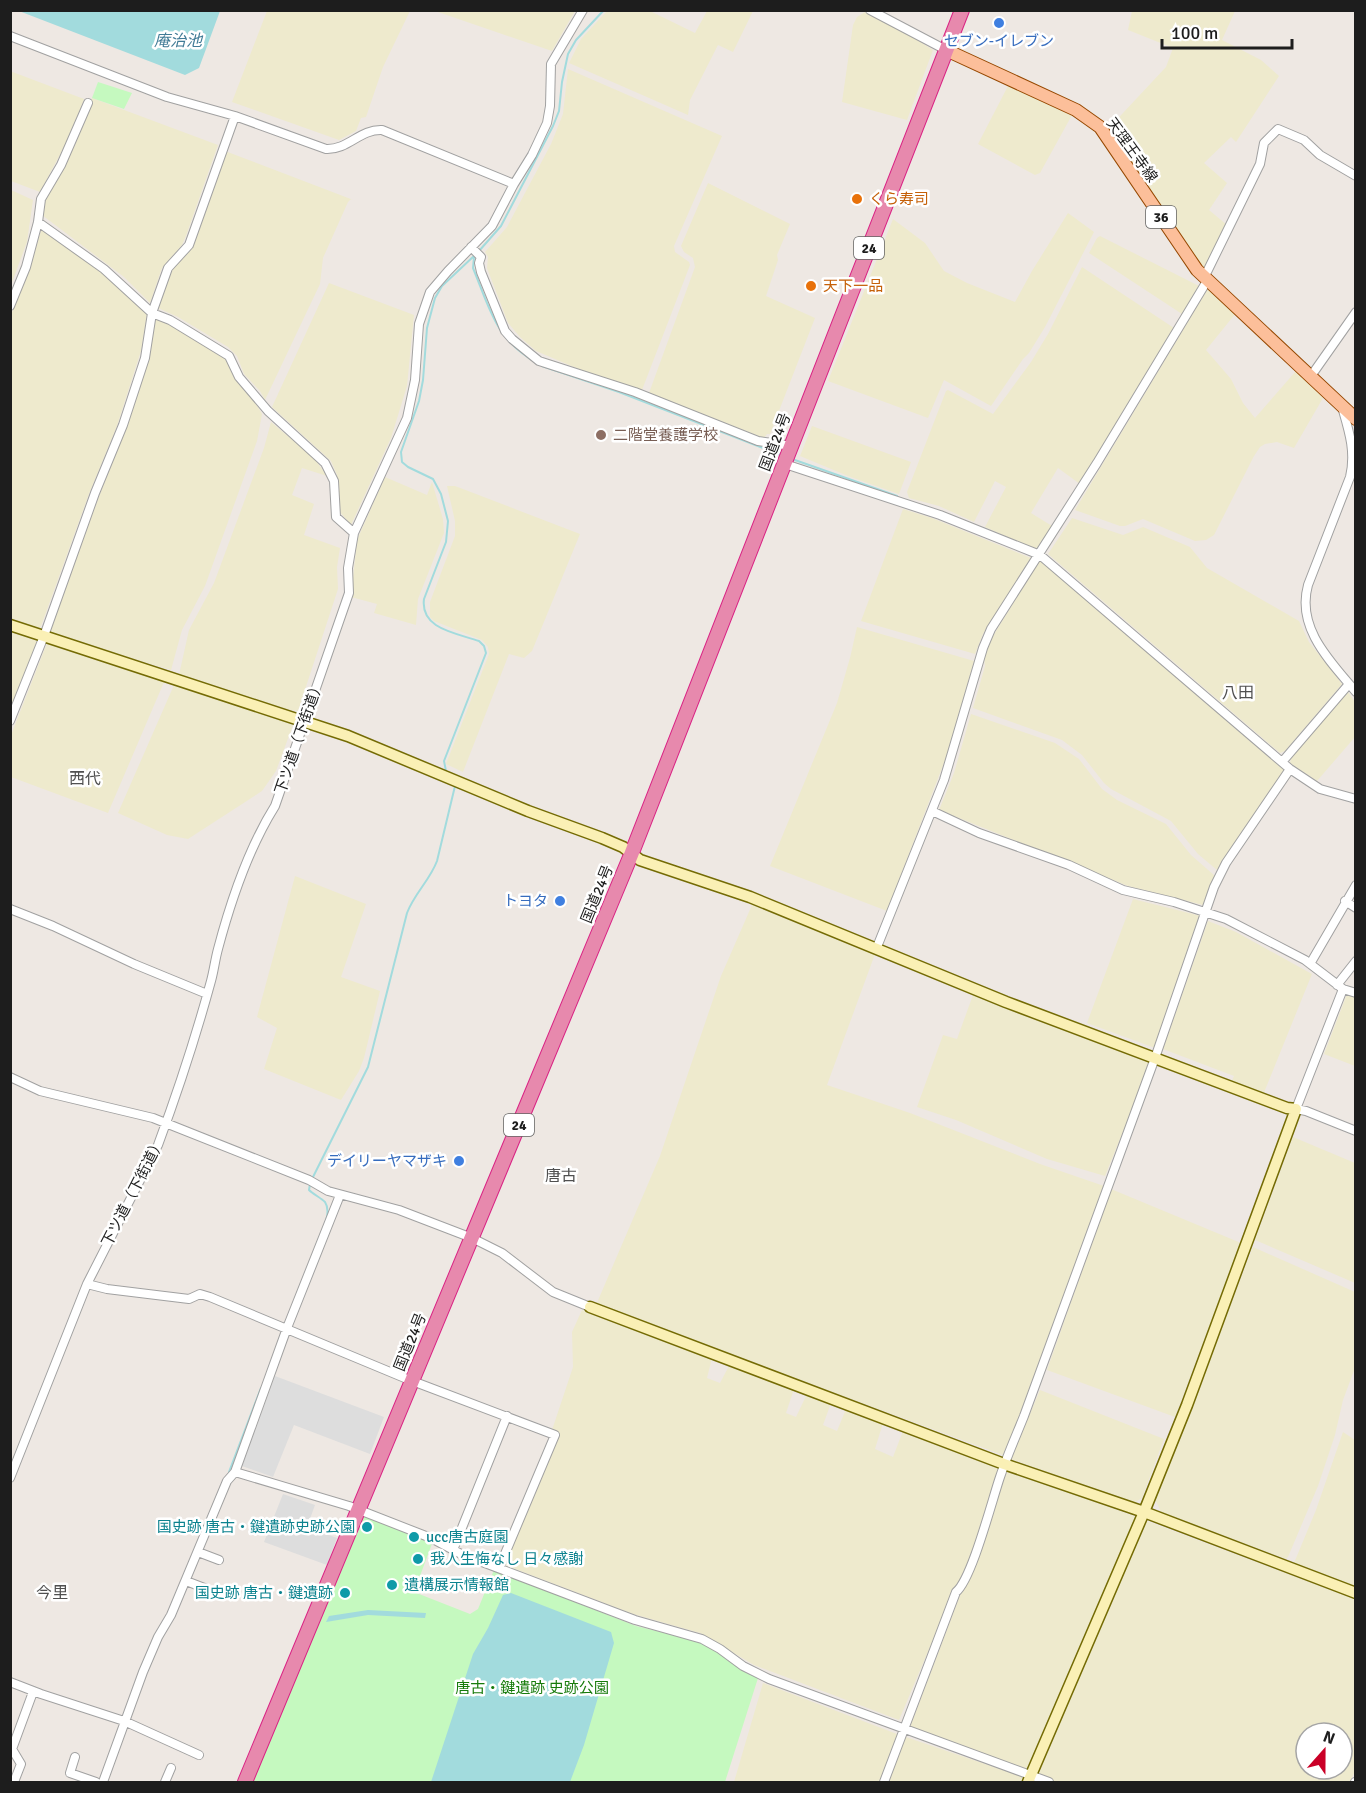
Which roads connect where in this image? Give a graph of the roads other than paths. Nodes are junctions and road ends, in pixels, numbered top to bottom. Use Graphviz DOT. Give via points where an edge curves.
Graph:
graph roads {
  1 [pos="583,10"];
  2 [pos="870,10"];
  3 [pos="962,10"];
  4 [pos="10,36"];
  5 [pos="946,50"];
  6 [pos="88,103"];
  7 [pos="235,116"];
  8 [pos="1356,177"];
  9 [pos="514,184"];
  10 [pos="38,222"];
  11 [pos="471,247"];
  12 [pos="1206,280"];
  13 [pos="10,306"];
  14 [pos="1356,312"];
  15 [pos="152,313"];
  16 [pos="1311,376"];
  17 [pos="1341,405"];
  18 [pos="1356,419"];
  19 [pos="792,446"];
  20 [pos="784,464"];
  21 [pos="354,533"];
  22 [pos="1040,555"];
  23 [pos="10,625"];
  24 [pos="44,636"];
  25 [pos="1349,684"];
  26 [pos="1356,692"];
  27 [pos="305,720"];
  28 [pos="10,721"];
  29 [pos="1282,762"];
  30 [pos="1290,769"];
  31 [pos="1356,799"];
  32 [pos="932,811"];
  33 [pos="631,855"];
  34 [pos="1356,885"];
  35 [pos="1345,901"];
  36 [pos="1356,908"];
  37 [pos="10,909"];
  38 [pos="1206,912"];
  39 [pos="877,947"];
  40 [pos="1356,961"];
  41 [pos="1310,964"];
  42 [pos="1340,987"];
  43 [pos="1356,993"];
  44 [pos="207,994"];
  45 [pos="1155,1058"];
  46 [pos="10,1077"];
  47 [pos="1296,1109"];
  48 [pos="166,1123"];
  49 [pos="1356,1131"];
  50 [pos="340,1195"];
  51 [pos="472,1238"];
  52 [pos="87,1284"];
  53 [pos="590,1307"];
  54 [pos="284,1327"];
  55 [pos="413,1380"];
  56 [pos="507,1416"];
  57 [pos="1004,1464"];
  58 [pos="235,1472"];
  59 [pos="10,1478"];
  60 [pos="358,1509"];
  61 [pos="1144,1512"];
  62 [pos="453,1550"];
  63 [pos="198,1552"];
  64 [pos="219,1560"];
  65 [pos="499,1568"];
  66 [pos="186,1581"];
  67 [pos="207,1589"];
  68 [pos="1356,1593"];
  69 [pos="10,1682"];
  70 [pos="33,1692"];
  71 [pos="124,1721"];
  72 [pos="905,1728"];
  73 [pos="199,1755"];
  74 [pos="75,1757"];
  75 [pos="171,1768"];
  76 [pos="1030,1779"];
  77 [pos="15,1782"];
  78 [pos="96,1782"];
  79 [pos="103,1782"];
  80 [pos="165,1782"];
  81 [pos="245,1782"];
  82 [pos="884,1782"];
  83 [pos="1049,1782"];
  1 -- 9 [label="street, 下ツ道（下街道）" via="551,64 547,123"];
  2 -- 5 [label="street"];
  3 -- 5 [label="highway, 国道24号 / 24"];
  4 -- 7 [label="street" via="167,97"];
  5 -- 12 [label="main road, 天理王寺線 / 36" via="1076,110 1100,127"];
  5 -- 19 [label="highway, 国道24号 / 24"];
  6 -- 10 [label="street" via="61,165 41,199"];
  7 -- 9 [label="street" via="334,149 367,132 382,130"];
  7 -- 15 [label="street" via="189,245 168,268"];
  8 -- 12 [label="street" via="1304,140 1278,129 1264,143 1260,164"];
  9 -- 11 [label="street, 下ツ道（下街道）" via="492,226"];
  10 -- 13 [label="street"];
  10 -- 15 [label="street" via="104,269"];
  11 -- 19 [label="street" via="481,257 480,272 500,322 512,339 539,361 628,390 758,441"];
  11 -- 21 [label="street, 下ツ道（下街道）" via="430,292 419,324 415,380 407,418"];
  12 -- 16 [label="main road, 天理王寺線 / 36"];
  12 -- 22 [label="street"];
  14 -- 16 [label="street"];
  15 -- 21 [label="street" via="229,356 239,377 268,411 325,463 334,481 336,517"];
  15 -- 24 [label="street" via="145,358"];
  16 -- 17 [label="main road, 天理王寺線 / 36"];
  17 -- 18 [label="main road, 天理王寺線 / 36"];
  17 -- 25 [label="street" via="1354,461 1308,585 1304,611 1313,636"];
  19 -- 20 [label="highway, 国道24号 / 24"];
  20 -- 22 [label="street" via="940,515"];
  20 -- 33 [label="highway, 国道24号 / 24"];
  21 -- 27 [label="street, 下ツ道（下街道）" via="348,568 349,593"];
  22 -- 29 [label="street"];
  22 -- 32 [label="street" via="987,638"];
  23 -- 24 [label="street"];
  24 -- 27 [label="street"];
  24 -- 28 [label="street"];
  25 -- 26 [label="street"];
  25 -- 29 [label="street"];
  27 -- 33 [label="street" via="602,838"];
  27 -- 44 [label="street, 下ツ道（下街道）" via="275,806 236,889"];
  29 -- 30 [label="street"];
  30 -- 31 [label="street" via="1320,789"];
  30 -- 38 [label="street" via="1226,863"];
  32 -- 38 [label="street" via="1123,890"];
  32 -- 39 [label="street"];
  33 -- 39 [label="street"];
  33 -- 51 [label="highway, 国道24号 / 24"];
  34 -- 35 [label="street"];
  35 -- 36 [label="street"];
  35 -- 41 [label="street"];
  37 -- 44 [label="street"];
  38 -- 41 [label="street" via="1239,925"];
  38 -- 45 [label="street"];
  39 -- 45 [label="street" via="963,985"];
  40 -- 42 [label="street"];
  41 -- 42 [label="street"];
  42 -- 43 [label="street"];
  42 -- 47 [label="street"];
  44 -- 48 [label="street, 下ツ道（下街道）"];
  45 -- 47 [label="street"];
  45 -- 57 [label="street"];
  46 -- 48 [label="street" via="40,1091"];
  47 -- 49 [label="street"];
  47 -- 61 [label="street"];
  48 -- 50 [label="street"];
  48 -- 52 [label="street, 下ツ道（下街道）"];
  50 -- 51 [label="street" via="399,1210"];
  50 -- 54 [label="street"];
  51 -- 53 [label="street" via="502,1253 553,1292"];
  51 -- 55 [label="highway, 国道24号 / 24"];
  52 -- 54 [label="street" via="189,1299 200,1294"];
  52 -- 59 [label="street, 下ツ道（下街道）"];
  53 -- 57 [label="street"];
  54 -- 55 [label="street"];
  54 -- 58 [label="street"];
  55 -- 56 [label="street"];
  55 -- 60 [label="highway, 国道24号 / 24"];
  56 -- 62 [label="street"];
  56 -- 65 [label="street" via="555,1435"];
  57 -- 61 [label="street"];
  57 -- 72 [label="street" via="975,1553 962,1587 956,1592"];
  58 -- 60 [label="street"];
  58 -- 63 [label="street" via="227,1481"];
  60 -- 62 [label="street"];
  60 -- 81 [label="highway, 国道24号 / 24"];
  61 -- 68 [label="street"];
  61 -- 76 [label="street"];
  62 -- 65 [label="street"];
  63 -- 64 [label="street"];
  63 -- 66 [label="street"];
  65 -- 72 [label="street" via="654,1627 702,1639 769,1679"];
  66 -- 67 [label="street"];
  66 -- 71 [label="street"];
  69 -- 70 [label="street"];
  70 -- 71 [label="street"];
  70 -- 77 [label="street" via="12,1749 21,1764"];
  71 -- 73 [label="street"];
  71 -- 79 [label="street"];
  72 -- 76 [label="street"];
  72 -- 82 [label="street"];
  74 -- 78 [label="street" via="70,1773"];
  75 -- 80 [label="street"];
  76 -- 83 [label="street"];
}
